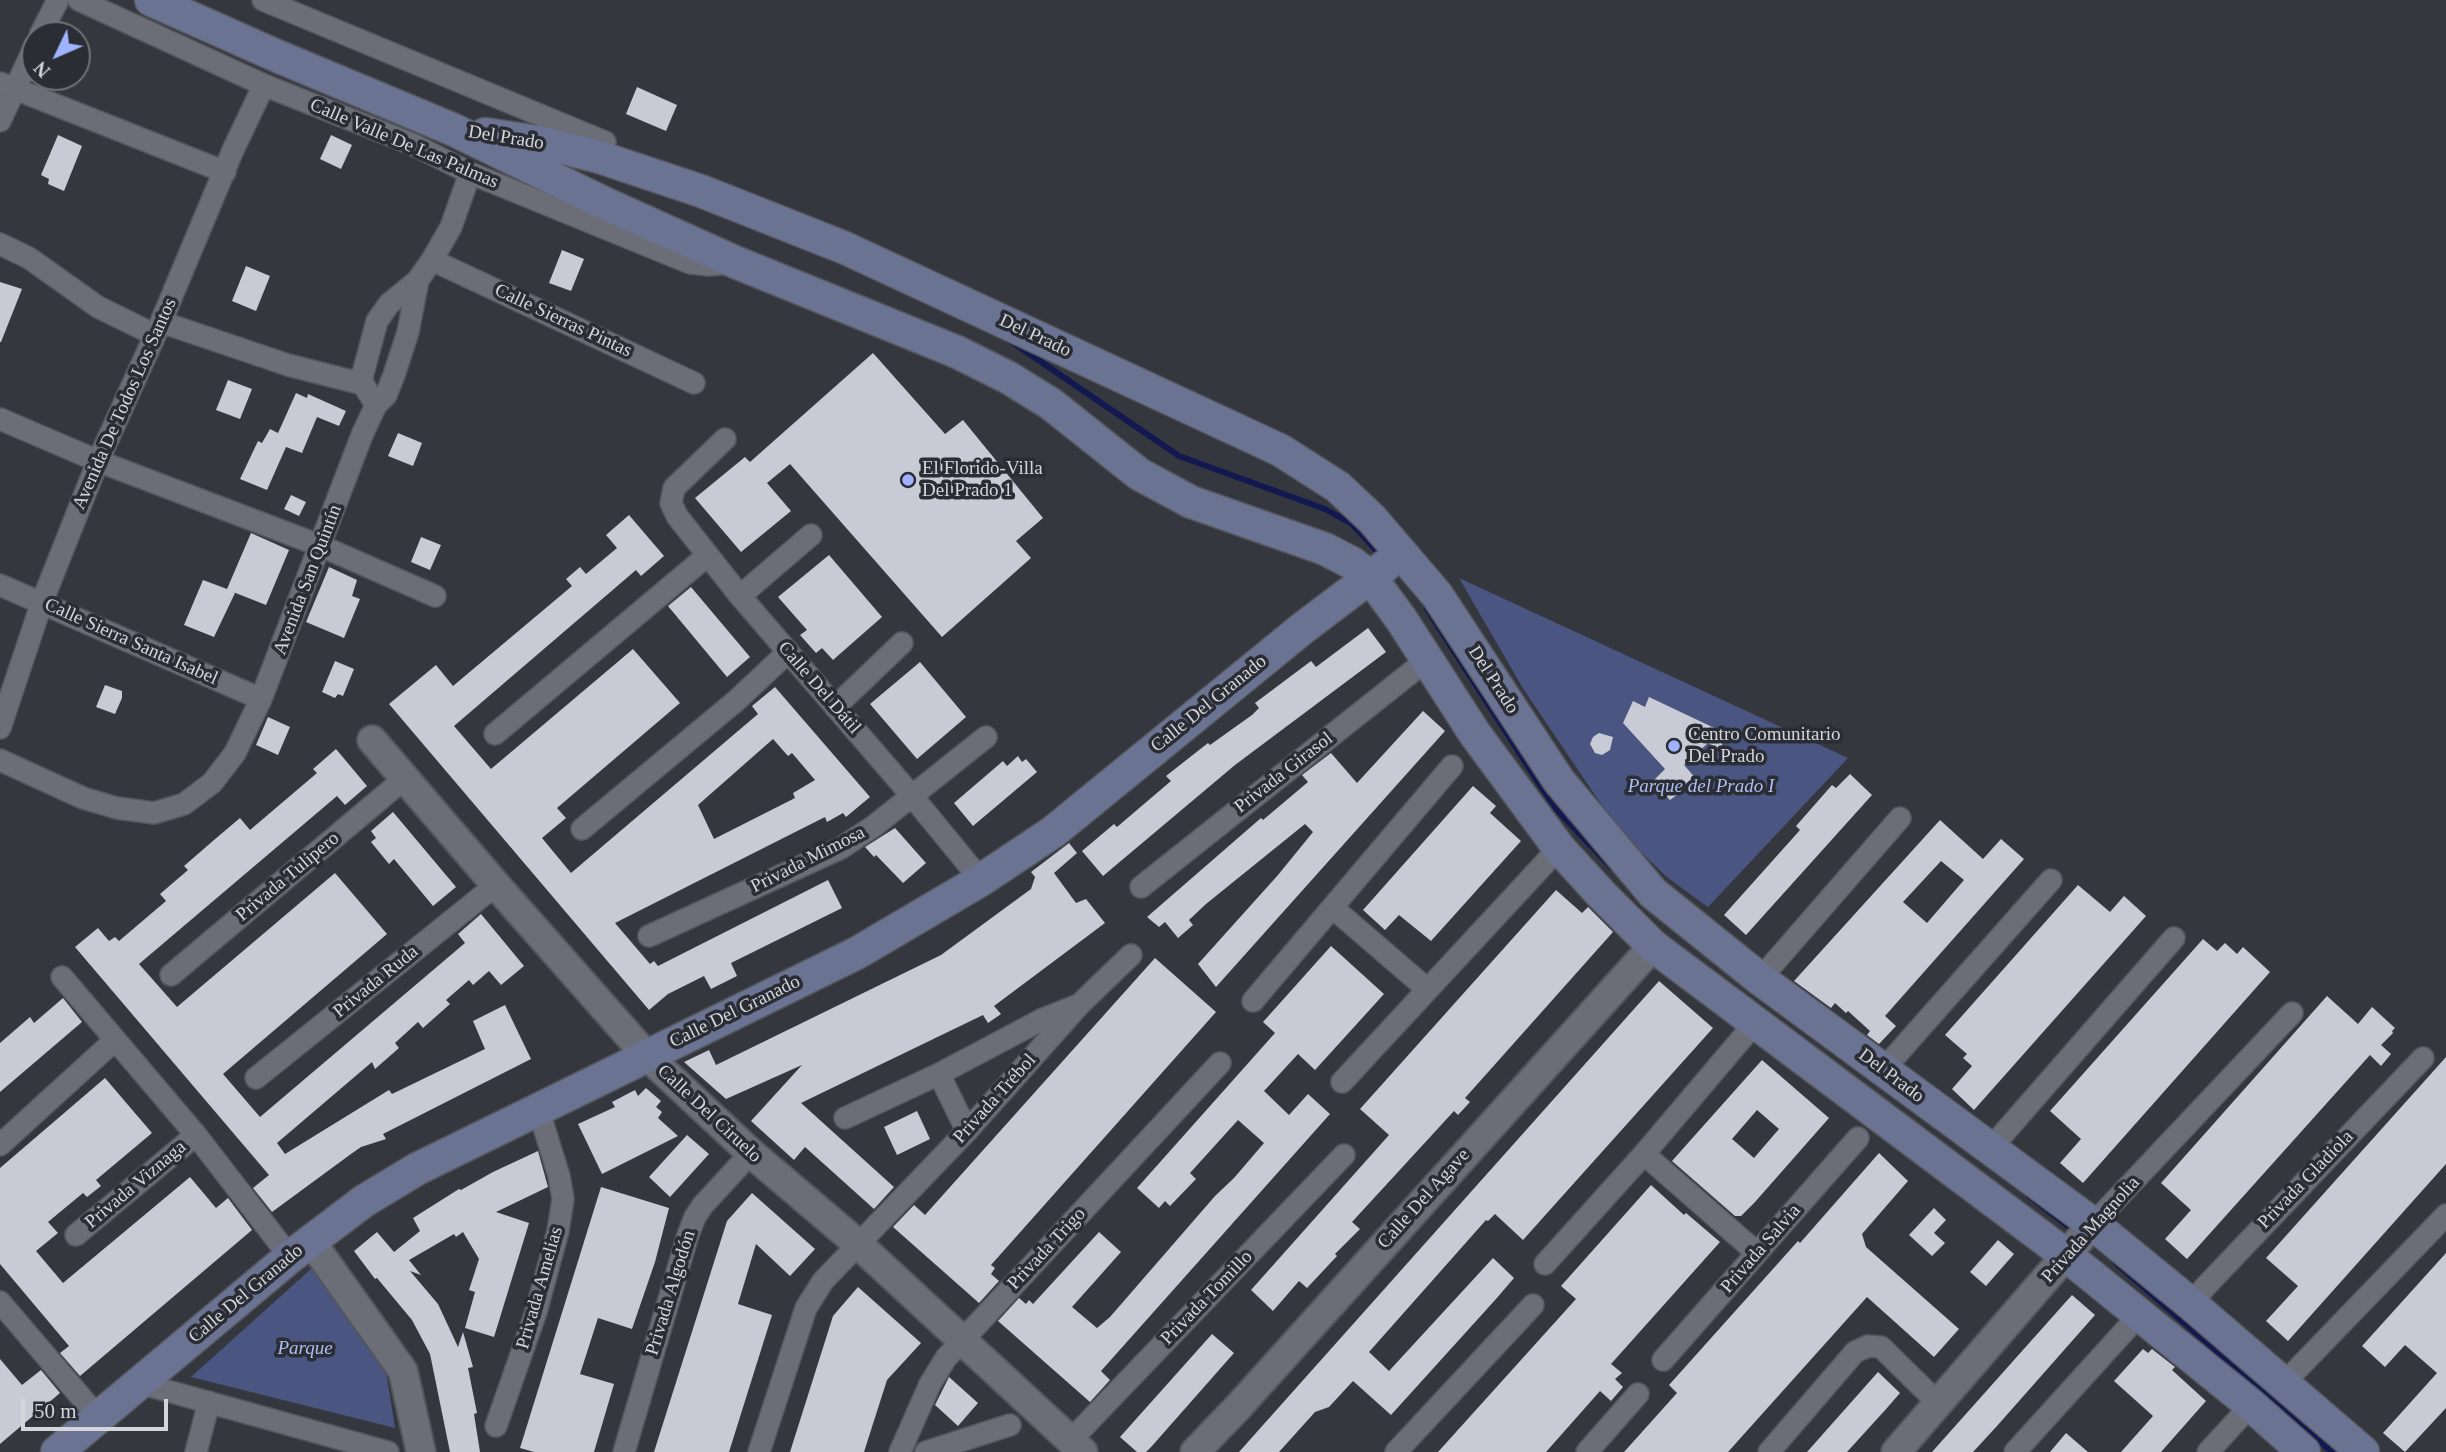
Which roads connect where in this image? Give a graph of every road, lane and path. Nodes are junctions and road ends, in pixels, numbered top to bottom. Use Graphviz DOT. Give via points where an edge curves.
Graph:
graph roads {
  1 [pos="58,0"];
  2 [pos="79,0"];
  3 [pos="150,0"];
  4 [pos="263,0"];
  5 [pos="47,21"];
  6 [pos="21,66"];
  7 [pos="264,85"];
  8 [pos="7,86"];
  9 [pos="0,121"];
  10 [pos="454,130"];
  11 [pos="599,157"];
  12 [pos="225,172"];
  13 [pos="470,173"];
  14 [pos="0,244"];
  15 [pos="432,260"];
  16 [pos="735,262"];
  17 [pos="418,280"];
  18 [pos="158,329"];
  19 [pos="694,383"];
  20 [pos="363,384"];
  21 [pos="381,400"];
  22 [pos="0,419"];
  23 [pos="725,439"];
  24 [pos="98,461"];
  25 [pos="811,535"];
  26 [pos="321,546"];
  27 [pos="1402,552"];
  28 [pos="708,555"];
  29 [pos="1370,577"];
  30 [pos="0,585"];
  31 [pos="435,596"];
  32 [pos="740,596"];
  33 [pos="42,602"];
  34 [pos="902,643"];
  35 [pos="788,652"];
  36 [pos="1428,659"];
  37 [pos="261,699"];
  38 [pos="835,707"];
  39 [pos="0,728"];
  40 [pos="495,734"];
  41 [pos="986,737"];
  42 [pos="372,740"];
  43 [pos="0,760"];
  44 [pos="1452,766"];
  45 [pos="404,779"];
  46 [pos="912,796"];
  47 [pos="1900,818"];
  48 [pos="582,829"];
  49 [pos="1559,848"];
  50 [pos="981,880"];
  51 [pos="2051,880"];
  52 [pos="496,885"];
  53 [pos="1141,887"];
  54 [pos="1333,908"];
  55 [pos="649,936"];
  56 [pos="2174,938"];
  57 [pos="1653,946"];
  58 [pos="1131,955"];
  59 [pos="171,975"];
  60 [pos="62,977"];
  61 [pos="1760,979"];
  62 [pos="1427,989"];
  63 [pos="1252,1001"];
  64 [pos="1080,1004"];
  65 [pos="2292,1013"];
  66 [pos="1755,1023"];
  67 [pos="114,1041"];
  68 [pos="646,1055"];
  69 [pos="2423,1058"];
  70 [pos="1220,1063"];
  71 [pos="1883,1070"];
  72 [pos="939,1074"];
  73 [pos="256,1078"];
  74 [pos="1342,1082"];
  75 [pos="538,1108"];
  76 [pos="845,1118"];
  77 [pos="967,1131"];
  78 [pos="195,1135"];
  79 [pos="1858,1138"];
  80 [pos="0,1145"];
  81 [pos="1990,1149"];
  82 [pos="751,1153"];
  83 [pos="1644,1154"];
  84 [pos="1344,1155"];
  85 [pos="2446,1215"];
  86 [pos="2093,1224"];
  87 [pos="76,1235"];
  88 [pos="858,1244"];
  89 [pos="300,1249"];
  90 [pos="1757,1253"];
  91 [pos="2067,1255"];
  92 [pos="1545,1264"];
  93 [pos="0,1303"];
  94 [pos="2192,1304"];
  95 [pos="1533,1305"];
  96 [pos="2140,1314"];
  97 [pos="963,1340"];
  98 [pos="1663,1360"];
  99 [pos="139,1383"];
  100 [pos="2283,1384"];
  101 [pos="1638,1394"];
  102 [pos="209,1402"];
  103 [pos="1938,1403"];
  104 [pos="2251,1405"];
  105 [pos="98,1418"];
  106 [pos="1010,1425"];
  107 [pos="496,1426"];
  108 [pos="345,1446"];
  109 [pos="1077,1446"];
  110 [pos="58,1451"];
  111 [pos="196,1452"];
  112 [pos="388,1452"];
  113 [pos="421,1452"];
  114 [pos="624,1452"];
  115 [pos="759,1452"];
  116 [pos="900,1452"];
  117 [pos="926,1452"];
  118 [pos="1195,1452"];
  119 [pos="1396,1452"];
  120 [pos="1587,1452"];
  121 [pos="1769,1452"];
  122 [pos="1896,1452"];
  123 [pos="2015,1452"];
  124 [pos="2207,1452"];
  125 [pos="2304,1452"];
  126 [pos="2363,1452"];
  1 -- 5 [label="street"];
  2 -- 7 [label="street, Calle Valle De Las Palmas"];
  3 -- 10 [label="main road"];
  4 -- 11 [label="street" via="605,142"];
  6 -- 8 [label="street"];
  7 -- 12 [label="street, Avenida De Todos Los Santos"];
  7 -- 13 [label="street, Calle Valle De Las Palmas" via="412,144"];
  8 -- 9 [label="street"];
  8 -- 12 [label="street"];
  10 -- 11 [label="main road, Del Prado" via="539,142"];
  10 -- 16 [label="main road, Del Prado"];
  11 -- 27 [label="main road, Del Prado" via="845,248 1280,450 1338,488"];
  12 -- 18 [label="street, Avenida De Todos Los Santos"];
  13 -- 15 [label="street" via="451,227"];
  13 -- 16 [label="street, Calle Valle De Las Palmas" via="690,263"];
  14 -- 18 [label="street" via="29,258 98,307"];
  15 -- 17 [label="street"];
  15 -- 19 [label="street, Calle Sierras Pintas"];
  16 -- 29 [label="main road, Del Prado" via="957,352 1051,404 1149,480 1191,502 1325,549"];
  17 -- 20 [label="street" via="389,304 377,321"];
  17 -- 21 [label="street, Avenida San Quintín" via="408,332"];
  18 -- 20 [label="street"];
  18 -- 24 [label="street, Avenida De Todos Los Santos"];
  20 -- 21 [label="street"];
  21 -- 26 [label="street, Avenida San Quintín" via="362,435"];
  22 -- 24 [label="street"];
  23 -- 28 [label="street, Calle Del Dátil" via="674,488 671,503"];
  24 -- 26 [label="street"];
  24 -- 33 [label="street, Avenida De Todos Los Santos"];
  25 -- 32 [label="street"];
  26 -- 31 [label="street"];
  26 -- 37 [label="street, Avenida San Quintín"];
  27 -- 29 [label="main road, Calle Del Granado"];
  27 -- 61 [label="main road, Del Prado" via="1437,594 1559,780 1608,839 1653,892"];
  28 -- 32 [label="street, Calle Del Dátil"];
  28 -- 40 [label="street"];
  29 -- 36 [label="main road, Del Prado"];
  29 -- 50 [label="main road, Calle Del Granado" via="1053,832"];
  30 -- 33 [label="street, Calle Sierra Santa Isabel"];
  32 -- 35 [label="street, Calle Del Dátil"];
  33 -- 37 [label="street, Calle Sierra Santa Isabel"];
  33 -- 39 [label="street, Avenida De Todos Los Santos"];
  34 -- 38 [label="street"];
  35 -- 38 [label="street, Calle Del Dátil"];
  35 -- 48 [label="street"];
  36 -- 49 [label="main road, Del Prado" via="1475,734"];
  36 -- 53 [label="street, Privada Girasol"];
  37 -- 43 [label="street, Avenida San Quintín" via="235,753 212,783 184,804 153,813 83,798"];
  38 -- 46 [label="street, Calle Del Dátil"];
  41 -- 46 [label="street, Privada Mimosa"];
  42 -- 45 [label="street, Calle Del Ciruelo"];
  44 -- 54 [label="street"];
  45 -- 52 [label="street, Calle Del Ciruelo"];
  45 -- 59 [label="street, Privada Tulipero"];
  46 -- 50 [label="street, Calle Del Dátil"];
  46 -- 55 [label="street, Privada Mimosa" via="841,848"];
  47 -- 61 [label="street"];
  49 -- 57 [label="main road, Del Prado"];
  49 -- 62 [label="street"];
  50 -- 68 [label="main road, Calle Del Granado" via="857,953"];
  51 -- 71 [label="street"];
  52 -- 68 [label="street, Calle Del Ciruelo"];
  52 -- 73 [label="street, Privada Ruda"];
  54 -- 62 [label="street"];
  54 -- 63 [label="street"];
  56 -- 81 [label="street"];
  57 -- 66 [label="main road, Del Prado"];
  57 -- 118 [label="street, Calle Del Agave"];
  58 -- 64 [label="street, Privada Trébol"];
  60 -- 67 [label="street, Privada Viznaga"];
  61 -- 71 [label="main road, Del Prado"];
  62 -- 74 [label="street"];
  64 -- 72 [label="street"];
  64 -- 77 [label="street, Privada Trébol"];
  65 -- 86 [label="street, Privada Magnolia"];
  66 -- 83 [label="street"];
  66 -- 91 [label="main road, Del Prado"];
  67 -- 78 [label="street, Privada Viznaga"];
  67 -- 80 [label="street"];
  68 -- 75 [label="main road, Calle Del Granado"];
  68 -- 82 [label="street, Calle Del Ciruelo"];
  69 -- 94 [label="street, Privada Gladiola"];
  70 -- 97 [label="street, Privada Trigo"];
  71 -- 81 [label="main road, Del Prado"];
  72 -- 76 [label="street"];
  72 -- 77 [label="street"];
  75 -- 89 [label="main road, Calle Del Granado" via="364,1200"];
  75 -- 107 [label="street, Privada Amelias" via="563,1199 536,1312"];
  77 -- 88 [label="street, Privada Trébol"];
  78 -- 87 [label="street, Privada Viznaga"];
  78 -- 89 [label="street, Privada Viznaga"];
  79 -- 90 [label="street, Privada Salvia"];
  81 -- 86 [label="main road, Del Prado"];
  82 -- 88 [label="street, Calle Del Ciruelo"];
  82 -- 114 [label="street, Privada Algodón" via="695,1217"];
  83 -- 90 [label="street"];
  83 -- 92 [label="street"];
  84 -- 109 [label="street, Privada Tomillo"];
  85 -- 100 [label="street"];
  86 -- 91 [label="street, Privada Magnolia"];
  86 -- 94 [label="main road, Del Prado"];
  88 -- 97 [label="street, Calle Del Ciruelo"];
  88 -- 115 [label="street, Privada Trébol" via="823,1280 806,1308"];
  89 -- 99 [label="main road, Calle Del Granado"];
  89 -- 113 [label="street, Privada Viznaga" via="402,1371"];
  90 -- 98 [label="street, Privada Salvia"];
  91 -- 96 [label="main road, Del Prado"];
  91 -- 103 [label="street, Privada Magnolia"];
  93 -- 105 [label="street"];
  94 -- 100 [label="main road, Del Prado"];
  95 -- 119 [label="street"];
  96 -- 104 [label="main road, Del Prado"];
  96 -- 123 [label="street"];
  97 -- 109 [label="street, Calle Del Ciruelo"];
  97 -- 116 [label="street, Privada Trigo" via="930,1384"];
  99 -- 102 [label="street"];
  99 -- 105 [label="main road, Calle Del Granado"];
  100 -- 126 [label="main road, Del Prado"];
  101 -- 120 [label="street"];
  102 -- 108 [label="street"];
  102 -- 111 [label="street"];
  103 -- 121 [label="street" via="1881,1348 1868,1346 1855,1352"];
  103 -- 122 [label="street, Privada Magnolia"];
  104 -- 124 [label="street"];
  104 -- 125 [label="main road, Del Prado"];
  105 -- 110 [label="main road, Calle Del Granado"];
  106 -- 117 [label="street"];
  108 -- 112 [label="street"];
}
